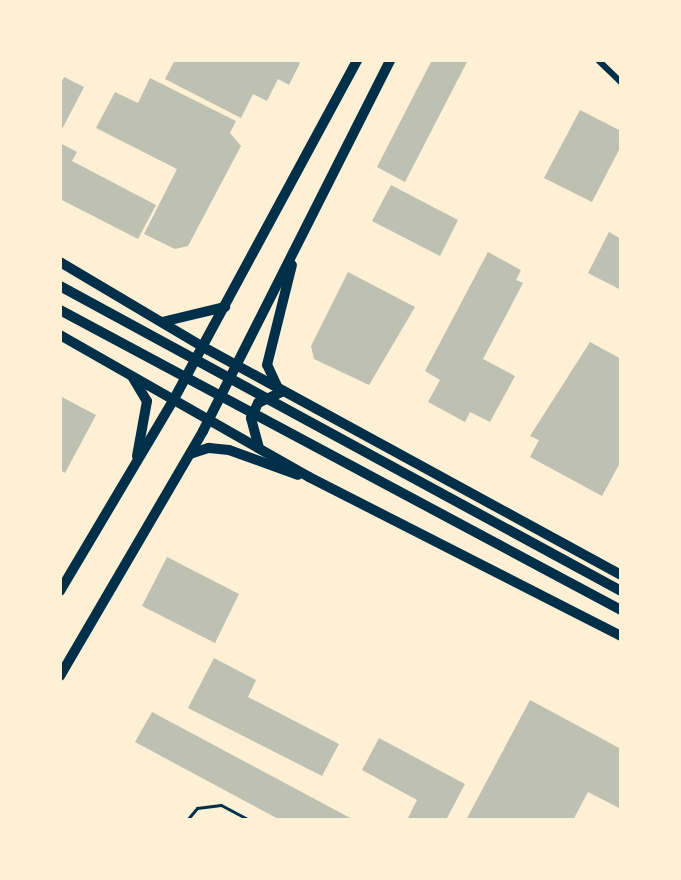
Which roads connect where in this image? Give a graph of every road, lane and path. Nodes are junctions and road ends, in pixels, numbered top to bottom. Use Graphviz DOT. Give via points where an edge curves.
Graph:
graph roads {
  1 [pos="357,60"];
  2 [pos="390,60"];
  3 [pos="598,60"];
  4 [pos="621,82"];
  5 [pos="294,256"];
  6 [pos="60,262"];
  7 [pos="60,286"];
  8 [pos="225,306"];
  9 [pos="60,310"];
  10 [pos="162,322"];
  11 [pos="60,335"];
  12 [pos="203,346"];
  13 [pos="237,364"];
  14 [pos="120,367"];
  15 [pos="282,393"];
  16 [pos="174,399"];
  17 [pos="209,419"];
  18 [pos="259,448"];
  19 [pos="190,454"];
  20 [pos="136,462"];
  21 [pos="309,477"];
  22 [pos="621,574"];
  23 [pos="60,591"];
  24 [pos="621,591"];
  25 [pos="621,610"];
  26 [pos="621,636"];
  27 [pos="60,676"];
  28 [pos="187,820"];
  29 [pos="249,820"];
  1 -- 8 [label="highway"];
  2 -- 5 [label="highway"];
  3 -- 4 [label="street"];
  5 -- 13 [label="highway"];
  5 -- 15 [label="highway" via="287,300 267,365"];
  6 -- 10 [label="highway"];
  7 -- 24 [label="highway"];
  8 -- 10 [label="highway"];
  8 -- 12 [label="highway"];
  9 -- 25 [label="highway"];
  10 -- 12 [label="highway"];
  11 -- 14 [label="highway"];
  12 -- 13 [label="highway"];
  12 -- 16 [label="highway"];
  13 -- 15 [label="highway"];
  13 -- 17 [label="highway"];
  14 -- 16 [label="highway"];
  14 -- 20 [label="highway" via="147,401"];
  15 -- 18 [label="highway" via="258,403 251,418"];
  15 -- 22 [label="highway"];
  16 -- 17 [label="highway"];
  16 -- 20 [label="highway"];
  17 -- 18 [label="highway"];
  17 -- 19 [label="highway"];
  18 -- 21 [label="highway"];
  19 -- 21 [label="highway" via="209,448 229,450"];
  19 -- 27 [label="highway"];
  20 -- 23 [label="highway"];
  21 -- 26 [label="highway"];
  28 -- 29 [label="lane" via="197,808 221,805"];
}
